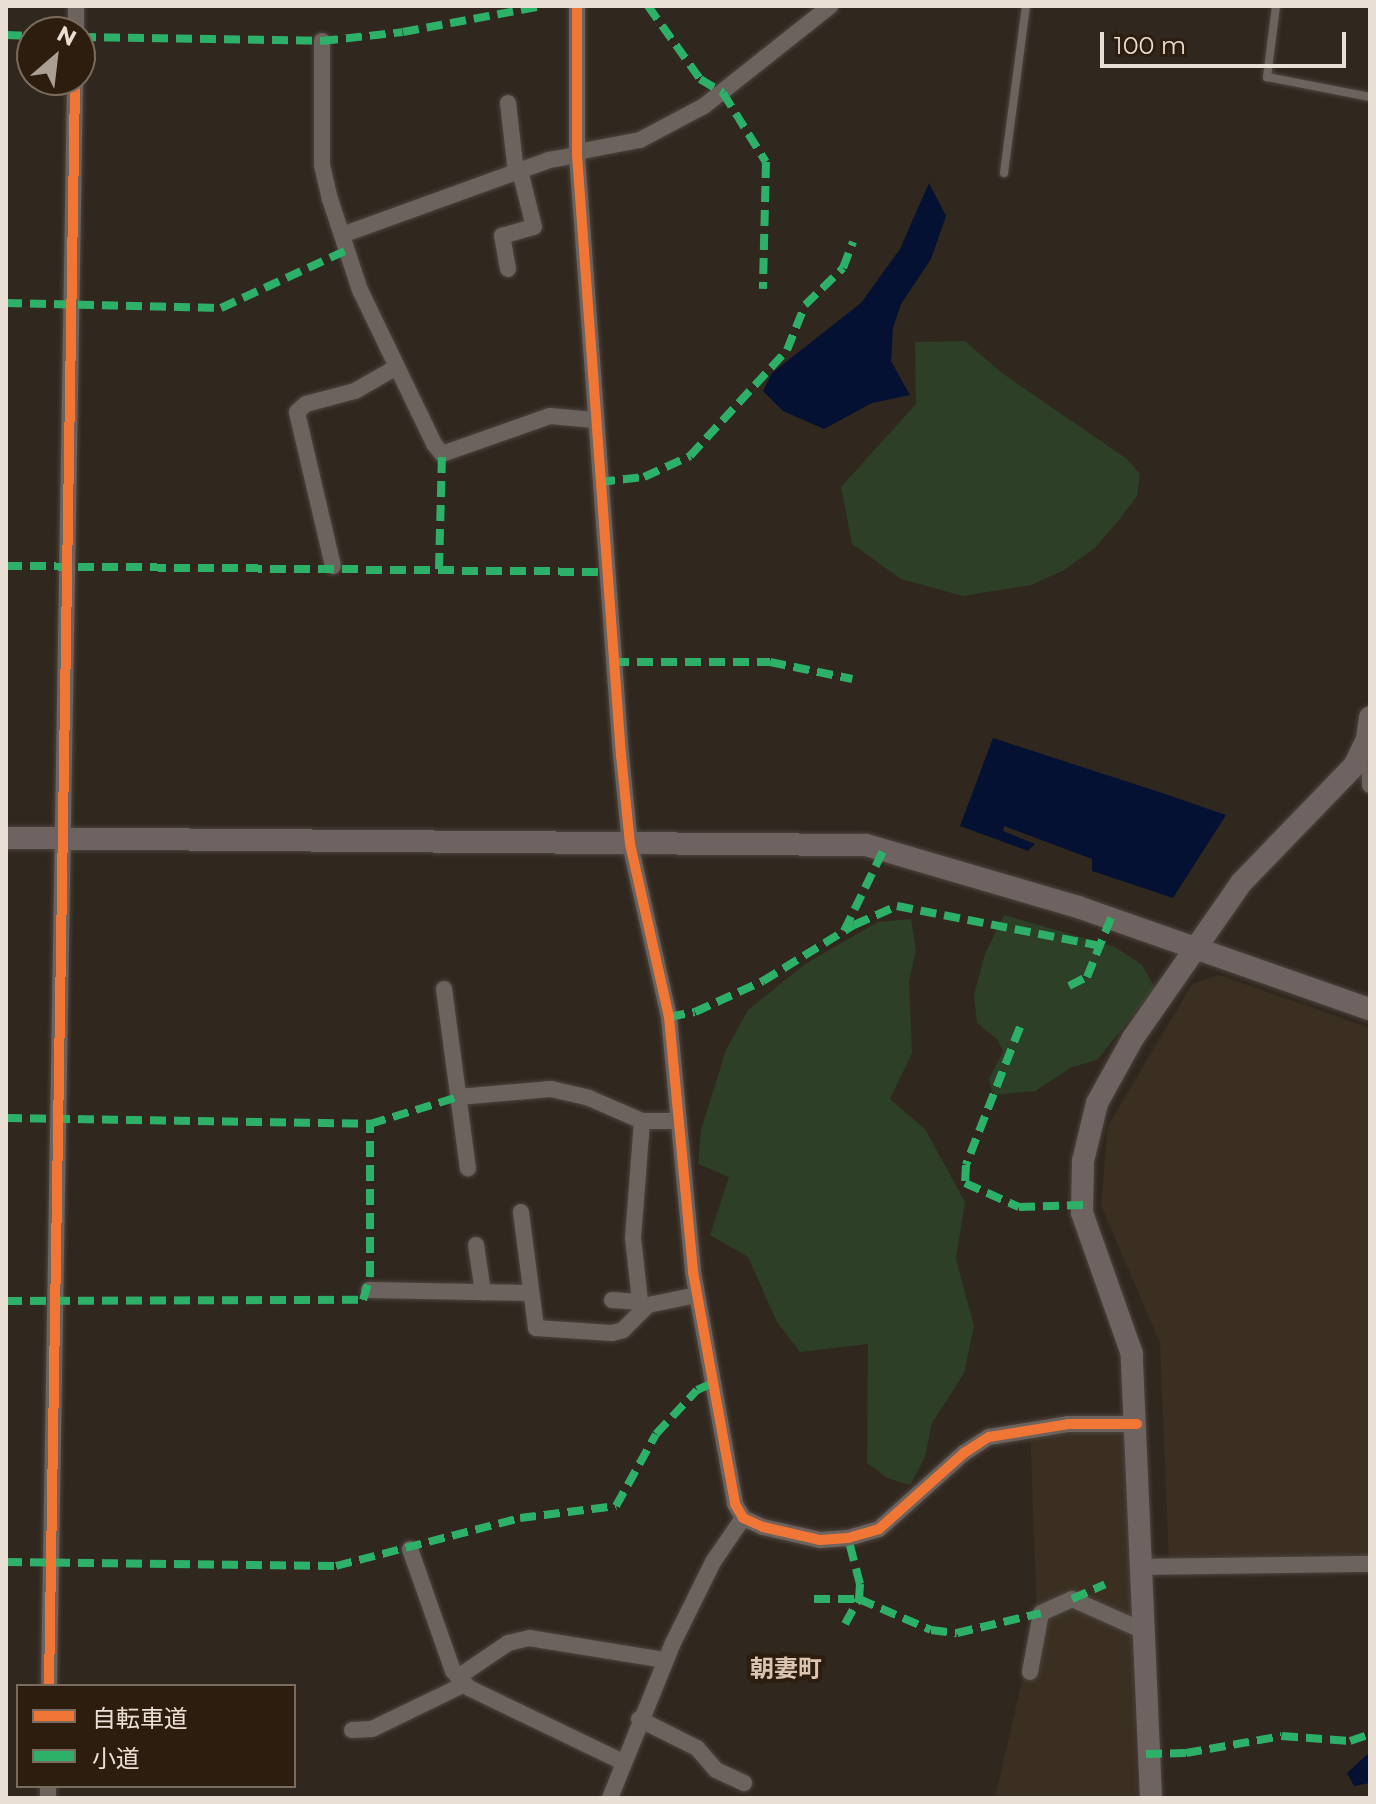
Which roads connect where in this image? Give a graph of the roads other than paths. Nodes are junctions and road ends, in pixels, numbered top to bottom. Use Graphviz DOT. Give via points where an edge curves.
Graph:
graph roads {
  1 [pos="577,6"];
  2 [pos="830,6"];
  3 [pos="1026,6"];
  4 [pos="1276,6"];
  5 [pos="322,41"];
  6 [pos="75,96"];
  7 [pos="1370,97"];
  8 [pos="508,103"];
  9 [pos="577,154"];
  10 [pos="518,171"];
  11 [pos="1004,173"];
  12 [pos="342,235"];
  13 [pos="508,269"];
  14 [pos="395,368"];
  15 [pos="594,420"];
  16 [pos="333,566"];
  17 [pos="1370,717"];
  18 [pos="1367,760"];
  19 [pos="1370,785"];
  20 [pos="6,838"];
  21 [pos="63,840"];
  22 [pos="630,844"];
  23 [pos="1198,947"];
  24 [pos="444,989"];
  25 [pos="1370,1009"];
  26 [pos="458,1097"];
  27 [pos="642,1121"];
  28 [pos="679,1121"];
  29 [pos="468,1168"];
  30 [pos="521,1212"];
  31 [pos="476,1245"];
  32 [pos="369,1290"];
  33 [pos="483,1292"];
  34 [pos="531,1293"];
  35 [pos="697,1295"];
  36 [pos="612,1300"];
  37 [pos="640,1306"];
  38 [pos="1137,1424"];
  39 [pos="743,1518"];
  40 [pos="410,1549"];
  41 [pos="1370,1564"];
  42 [pos="1143,1567"];
  43 [pos="1144,1631"];
  44 [pos="665,1660"];
  45 [pos="1030,1672"];
  46 [pos="462,1681"];
  47 [pos="49,1684"];
  48 [pos="639,1719"];
  49 [pos="352,1730"];
  50 [pos="621,1761"];
  51 [pos="744,1783"];
  52 [pos="610,1798"];
  53 [pos="1151,1798"];
  1 -- 9 [label="street"];
  2 -- 9 [label="street" via="741,82 704,106 640,140"];
  3 -- 11 [label="lane"];
  4 -- 7 [label="lane" via="1267,77"];
  5 -- 12 [label="street" via="322,165"];
  6 -- 21 [label="street"];
  8 -- 10 [label="street"];
  9 -- 10 [label="street"];
  9 -- 15 [label="street"];
  10 -- 12 [label="street"];
  10 -- 13 [label="street" via="534,227 502,236"];
  12 -- 14 [label="street"];
  14 -- 15 [label="street" via="442,454 550,416"];
  14 -- 16 [label="street" via="355,391 306,404 297,412"];
  15 -- 22 [label="street"];
  17 -- 18 [label="street"];
  18 -- 19 [label="street"];
  18 -- 23 [label="street" via="1241,883"];
  20 -- 21 [label="street"];
  21 -- 22 [label="street"];
  21 -- 47 [label="street"];
  22 -- 23 [label="street" via="866,845"];
  22 -- 28 [label="street" via="669,1017"];
  23 -- 25 [label="street"];
  23 -- 38 [label="street" via="1133,1038 1097,1103 1083,1161 1082,1213 1132,1354"];
  24 -- 26 [label="street"];
  26 -- 27 [label="street" via="551,1089 589,1098"];
  26 -- 29 [label="street"];
  27 -- 28 [label="street"];
  27 -- 37 [label="street" via="633,1238"];
  28 -- 35 [label="street"];
  30 -- 34 [label="street"];
  31 -- 33 [label="street"];
  32 -- 33 [label="street"];
  33 -- 34 [label="street"];
  34 -- 37 [label="street" via="536,1328 546,1332 623,1330"];
  35 -- 37 [label="street"];
  35 -- 39 [label="street" via="735,1504"];
  36 -- 37 [label="street"];
  38 -- 39 [label="street" via="1068,1424 989,1437 879,1529 848,1538 800,1536"];
  38 -- 42 [label="street"];
  39 -- 44 [label="street" via="713,1562"];
  40 -- 46 [label="street" via="428,1610"];
  41 -- 42 [label="street"];
  42 -- 43 [label="street"];
  43 -- 45 [label="street" via="1072,1599 1041,1613"];
  43 -- 53 [label="street"];
  44 -- 46 [label="street" via="529,1638 508,1643"];
  44 -- 48 [label="street"];
  46 -- 49 [label="street" via="372,1729"];
  46 -- 50 [label="street"];
  48 -- 50 [label="street"];
  48 -- 51 [label="street" via="697,1748 716,1770"];
  50 -- 52 [label="street"];
}
